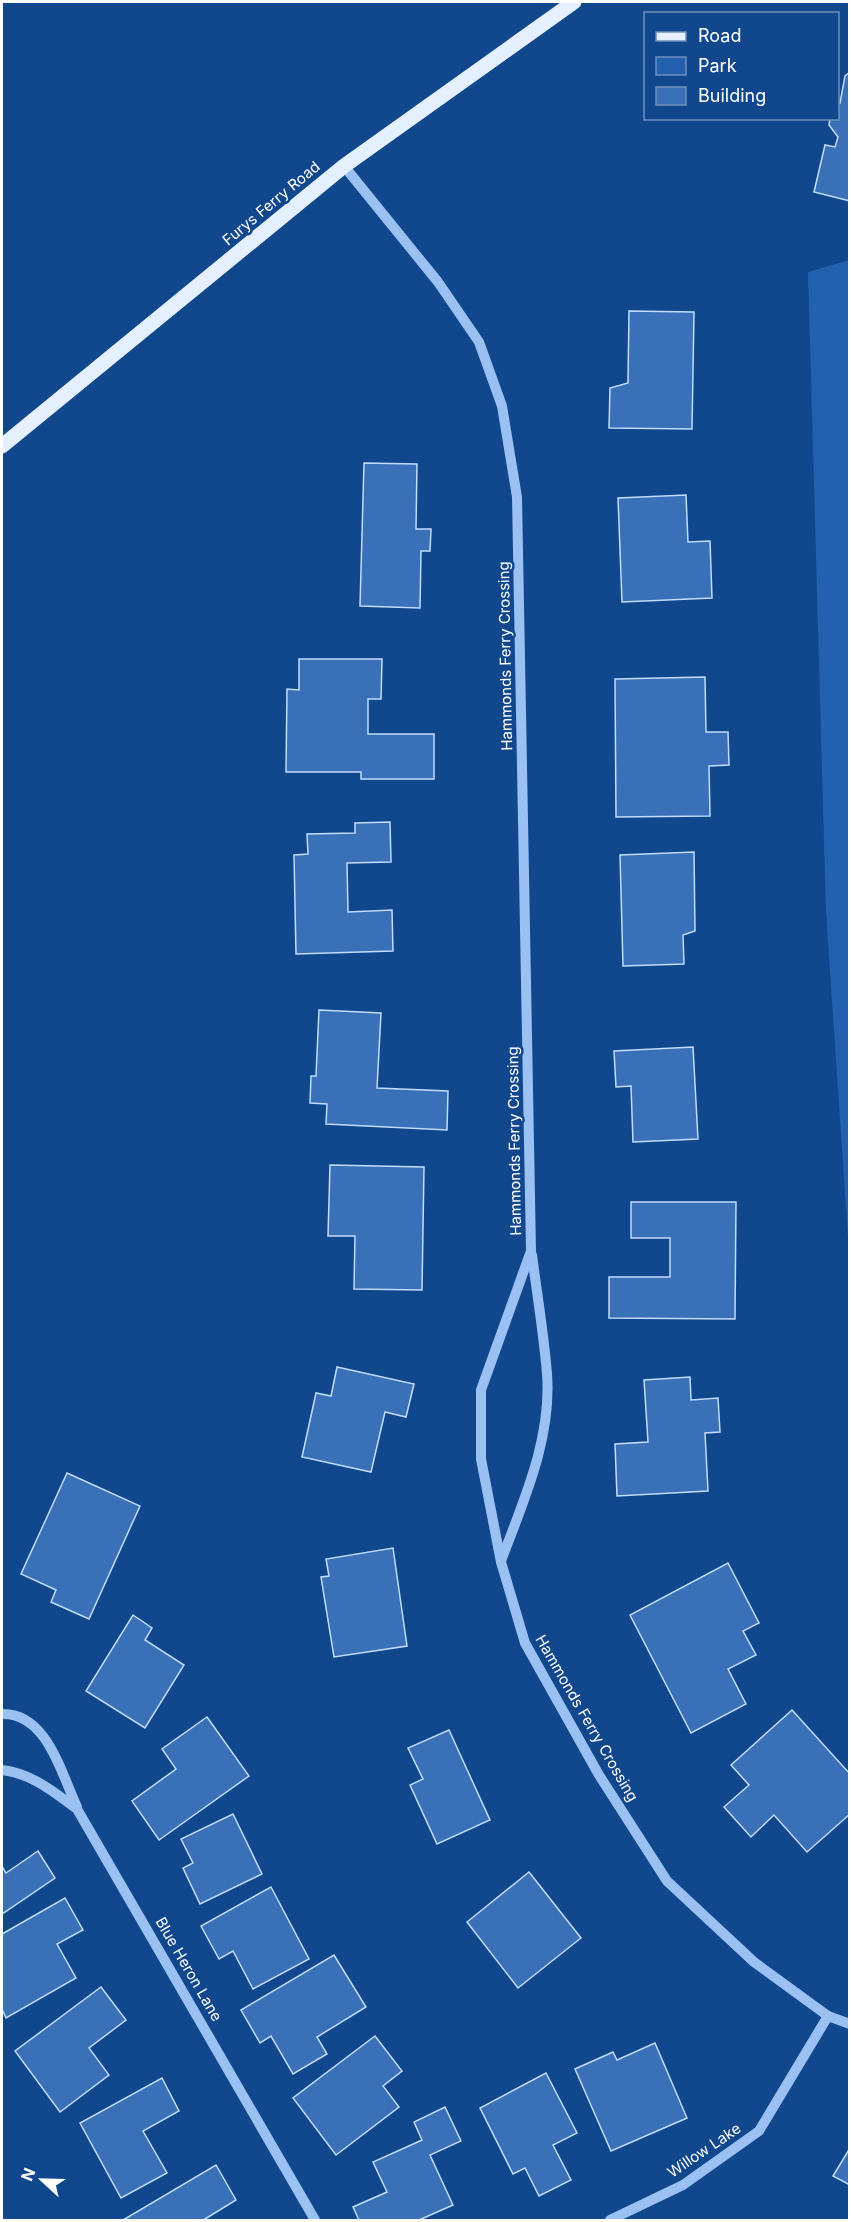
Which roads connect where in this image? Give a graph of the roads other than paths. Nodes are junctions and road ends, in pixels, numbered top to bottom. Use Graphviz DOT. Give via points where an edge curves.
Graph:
graph roads {
  1 [pos="574,2"];
  2 [pos="344,166"];
  3 [pos="2,446"];
  4 [pos="531,1251"];
  5 [pos="501,1562"];
  6 [pos="2,1714"];
  7 [pos="2,1770"];
  8 [pos="77,1809"];
  9 [pos="828,2016"];
  10 [pos="849,2024"];
  11 [pos="315,2220"];
  12 [pos="610,2220"];
  1 -- 2 [label="main road, Furys Ferry Road"];
  2 -- 3 [label="main road, Furys Ferry Road"];
  2 -- 4 [label="street, Hammonds Ferry Crossing" via="438,282 479,342 504,417 517,497"];
  4 -- 5 [label="street" via="548,1375 546,1412 535,1469"];
  4 -- 5 [label="street, Hammonds Ferry Crossing" via="481,1390 481,1459"];
  5 -- 9 [label="street, Hammonds Ferry Crossing" via="525,1643 599,1775 667,1881 754,1962"];
  6 -- 8 [label="street" via="34,1724 49,1745"];
  7 -- 8 [label="street, Blue Heron Lane" via="17,1771 34,1779"];
  8 -- 11 [label="street, Blue Heron Lane"];
  9 -- 10 [label="street, Hammonds Ferry Crossing"];
  9 -- 12 [label="street, Willow Lake" via="759,2131 683,2185"];
}
